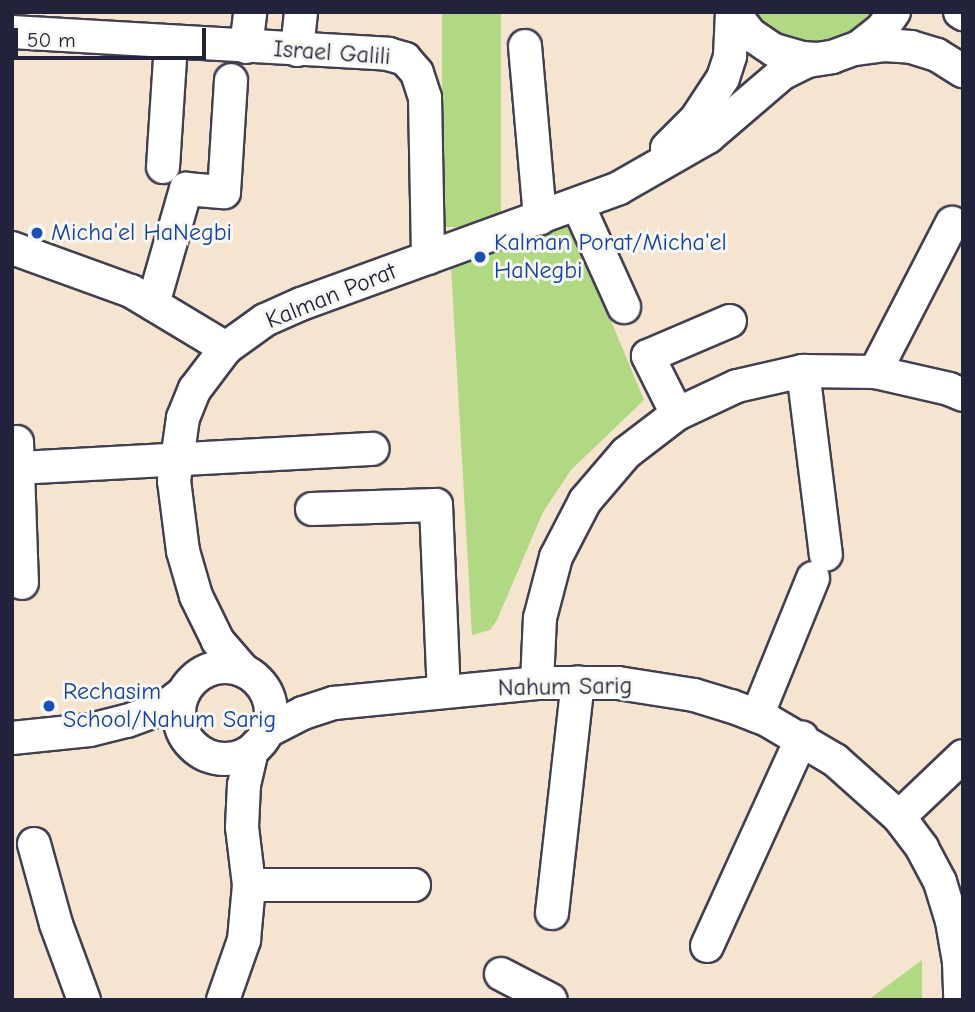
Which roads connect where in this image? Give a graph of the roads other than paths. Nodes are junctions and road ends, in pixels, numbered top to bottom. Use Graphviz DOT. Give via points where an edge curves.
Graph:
graph roads {
  1 [pos="250,12"];
  2 [pos="301,12"];
  3 [pos="733,12"];
  4 [pos="894,12"];
  5 [pos="116,26"];
  6 [pos="12,32"];
  7 [pos="171,42"];
  8 [pos="526,46"];
  9 [pos="246,47"];
  10 [pos="297,50"];
  11 [pos="843,53"];
  12 [pos="963,71"];
  13 [pos="231,80"];
  14 [pos="163,167"];
  15 [pos="589,201"];
  16 [pos="540,218"];
  17 [pos="952,223"];
  18 [pos="12,248"];
  19 [pos="428,258"];
  20 [pos="153,304"];
  21 [pos="624,307"];
  22 [pos="730,321"];
  23 [pos="226,348"];
  24 [pos="803,371"];
  25 [pos="874,372"];
  26 [pos="963,396"];
  27 [pos="677,414"];
  28 [pos="372,449"];
  29 [pos="175,459"];
  30 [pos="312,509"];
  31 [pos="22,583"];
  32 [pos="193,587"];
  33 [pos="250,675"];
  34 [pos="578,682"];
  35 [pos="537,683"];
  36 [pos="185,690"];
  37 [pos="444,692"];
  38 [pos="334,704"];
  39 [pos="757,716"];
  40 [pos="90,730"];
  41 [pos="12,737"];
  42 [pos="262,738"];
  43 [pos="802,738"];
  44 [pos="199,750"];
  45 [pos="963,757"];
  46 [pos="899,817"];
  47 [pos="242,827"];
  48 [pos="34,844"];
  49 [pos="249,885"];
  50 [pos="414,885"];
  51 [pos="552,913"];
  52 [pos="707,946"];
  53 [pos="499,978"];
  54 [pos="84,1000"];
  55 [pos="223,1000"];
  56 [pos="551,1000"];
  57 [pos="960,1000"];
  1 -- 9 [label="street"];
  2 -- 10 [label="street"];
  3 -- 11 [label="street" via="750,33 774,50 802,58"];
  3 -- 15 [label="street, Kalman Porat" via="730,56 712,99 670,145"];
  4 -- 11 [label="street" via="882,29"];
  5 -- 6 [label="street, Israel Galili"];
  5 -- 7 [label="street, Israel Galili"];
  7 -- 9 [label="street, Israel Galili"];
  7 -- 14 [label="street"];
  8 -- 16 [label="street"];
  9 -- 10 [label="street, Israel Galili"];
  10 -- 19 [label="street, Israel Galili" via="394,55 414,67 425,98"];
  11 -- 12 [label="street" via="884,45 911,47 937,55"];
  11 -- 15 [label="street, Kalman Porat" via="783,73 708,138 674,160"];
  13 -- 20 [label="street" via="224,192 186,189"];
  15 -- 16 [label="street, Kalman Porat"];
  15 -- 21 [label="street"];
  16 -- 19 [label="street, Kalman Porat"];
  17 -- 25 [label="street"];
  18 -- 20 [label="street" via="131,291"];
  19 -- 23 [label="street, Kalman Porat" via="265,320"];
  20 -- 23 [label="street"];
  22 -- 27 [label="street" via="648,356"];
  23 -- 29 [label="street, Kalman Porat" via="195,389 183,418"];
  24 -- 25 [label="street"];
  24 -- 27 [label="street" via="737,386"];
  24 -- 39 [label="street" via="819,567"];
  25 -- 26 [label="street"];
  27 -- 35 [label="street" via="626,453 585,501 556,557 540,618"];
  28 -- 29 [label="street"];
  29 -- 31 [label="street" via="17,455"];
  29 -- 32 [label="street, Kalman Porat" via="176,515"];
  30 -- 37 [label="street" via="436,505"];
  32 -- 33 [label="street, Kalman Porat" via="218,641"];
  32 -- 36 [label="street, Kalman Porat" via="195,646"];
  33 -- 36 [label="street" via="230,667 209,669"];
  33 -- 38 [label="street, Nahum Sarig" via="287,693"];
  33 -- 42 [label="street" via="270,704"];
  34 -- 35 [label="street, Nahum Sarig"];
  34 -- 39 [label="street, Nahum Sarig" via="656,687"];
  34 -- 51 [label="street"];
  35 -- 37 [label="street, Nahum Sarig"];
  36 -- 40 [label="street" via="146,716"];
  36 -- 44 [label="street" via="180,722"];
  37 -- 38 [label="street, Nahum Sarig"];
  38 -- 42 [label="street, Nahum Sarig" via="303,713"];
  39 -- 43 [label="street, Nahum Sarig"];
  40 -- 41 [label="street"];
  40 -- 44 [label="street" via="155,734"];
  42 -- 44 [label="street" via="233,758"];
  42 -- 47 [label="street" via="247,768"];
  43 -- 46 [label="street, Nahum Sarig" via="835,760"];
  43 -- 52 [label="street"];
  44 -- 47 [label="street" via="225,782"];
  45 -- 46 [label="street"];
  46 -- 57 [label="street, Nahum Sarig" via="940,882 959,962"];
  47 -- 49 [label="street"];
  48 -- 54 [label="street"];
  49 -- 50 [label="street"];
  49 -- 55 [label="street" via="244,940"];
  53 -- 56 [label="street"];
}
